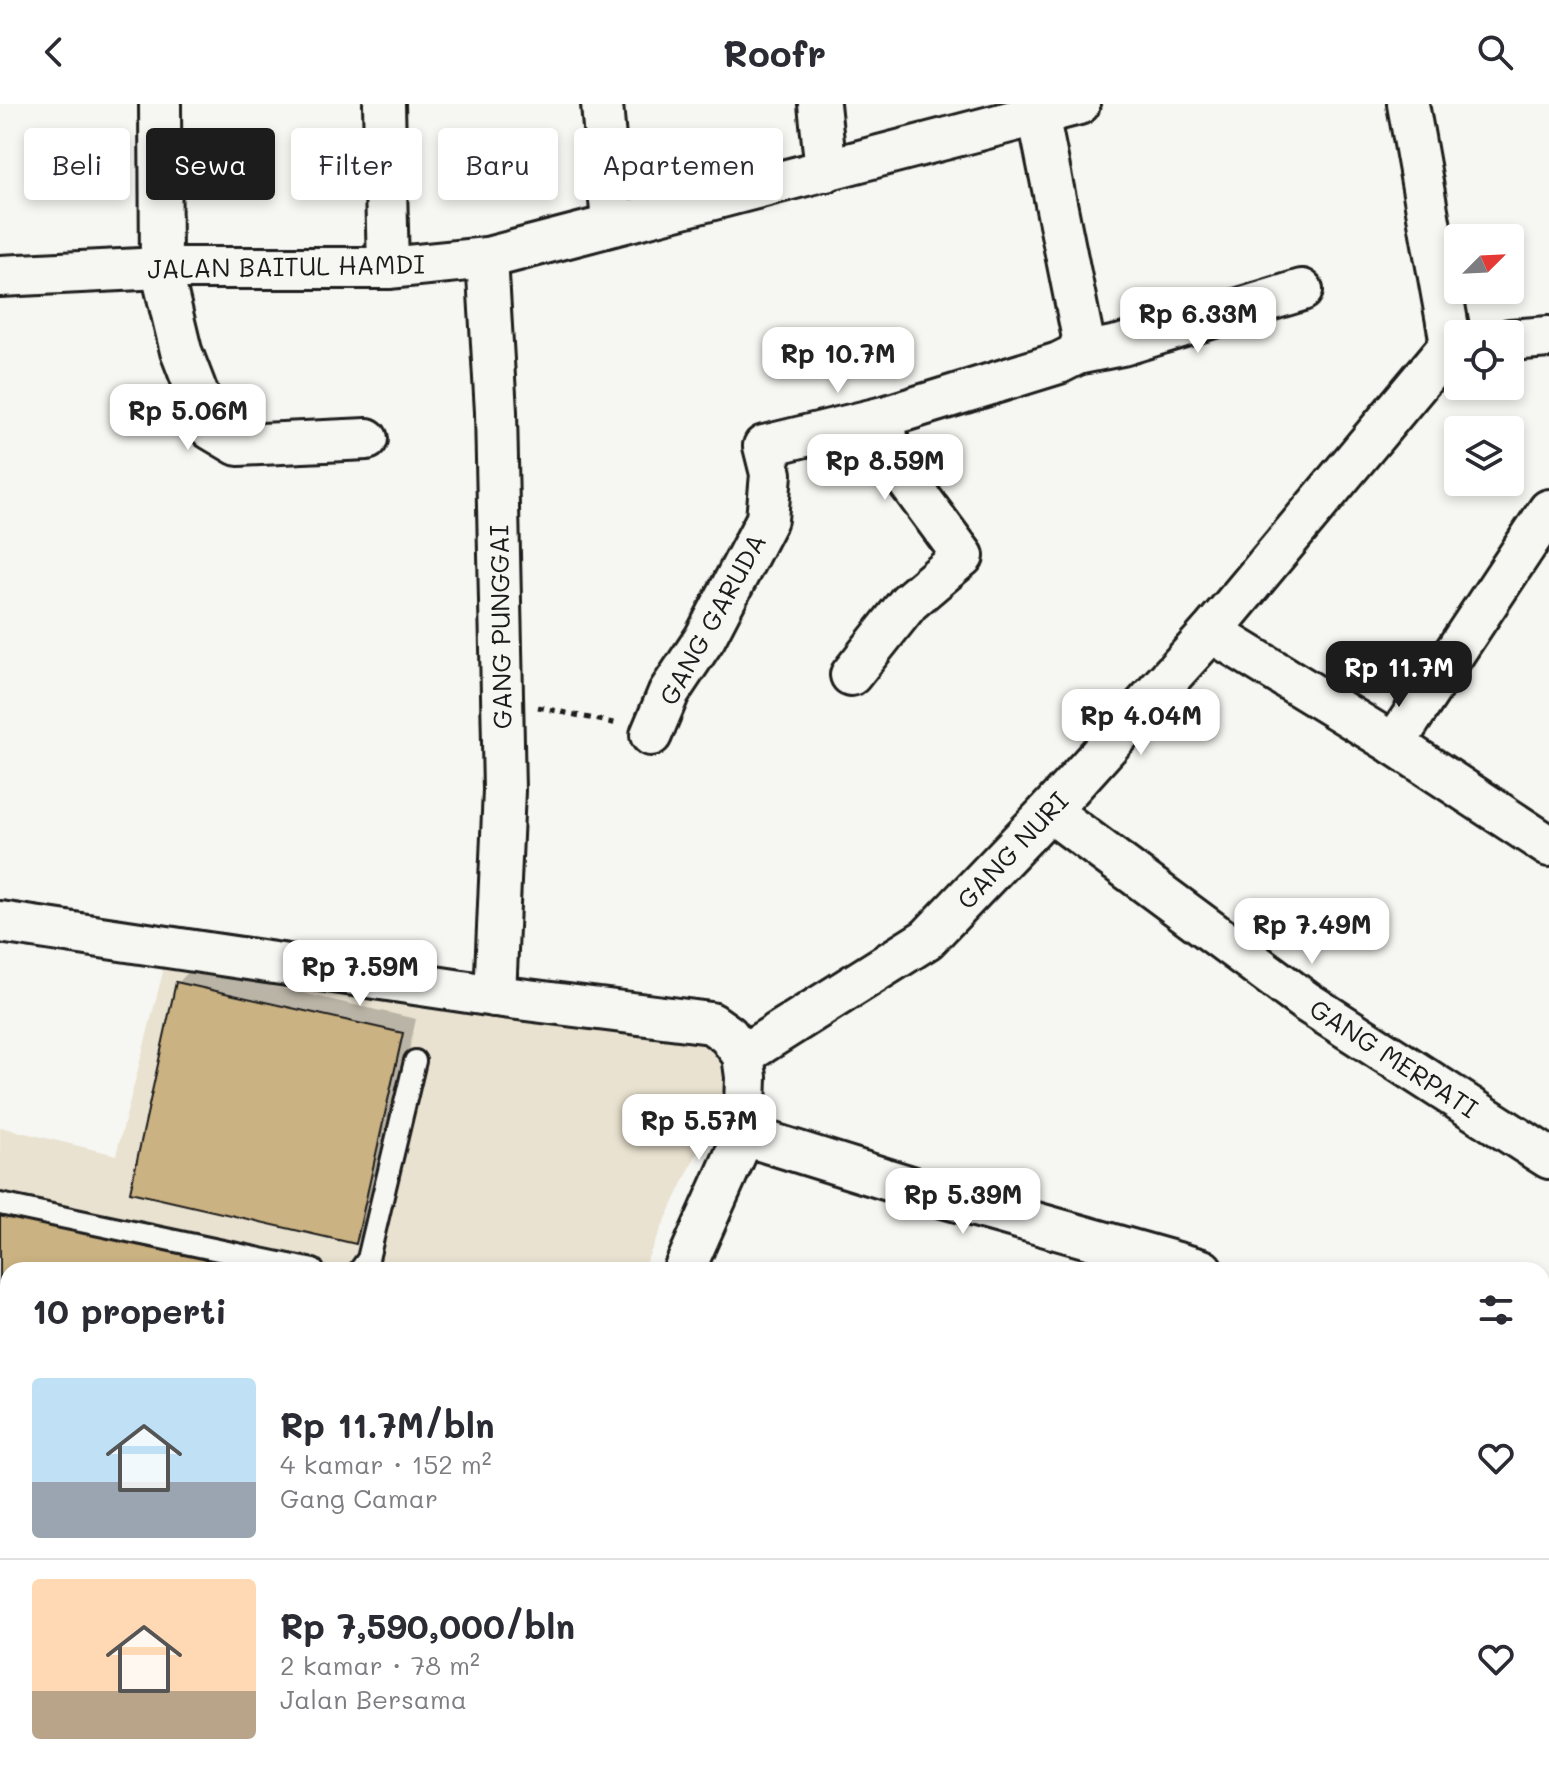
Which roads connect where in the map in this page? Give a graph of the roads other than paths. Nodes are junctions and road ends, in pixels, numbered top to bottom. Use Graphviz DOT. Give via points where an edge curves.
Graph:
graph roads {
  1 [pos="160,104"];
  2 [pos="384,104"];
  3 [pos="602,104"];
  4 [pos="819,104"];
  5 [pos="1079,104"];
  6 [pos="1408,104"];
  7 [pos="1037,110"];
  8 [pos="826,171"];
  9 [pos="612,224"];
  10 [pos="487,258"];
  11 [pos="161,268"];
  12 [pos="388,268"];
  13 [pos="0,276"];
  14 [pos="1302,290"];
  15 [pos="1450,320"];
  16 [pos="1549,337"];
  17 [pos="1524,339"];
  18 [pos="1077,354"];
  19 [pos="1444,356"];
  20 [pos="884,417"];
  21 [pos="367,439"];
  22 [pos="1549,510"];
  23 [pos="1211,632"];
  24 [pos="851,675"];
  25 [pos="651,735"];
  26 [pos="1394,744"];
  27 [pos="1049,811"];
  28 [pos="1549,846"];
  29 [pos="0,922"];
  30 [pos="495,996"];
  31 [pos="743,1055"];
  32 [pos="415,1061"];
  33 [pos="744,1135"];
  34 [pos="1549,1158"];
  35 [pos="0,1204"];
  36 [pos="275,1262"];
  37 [pos="366,1262"];
  38 [pos="688,1262"];
  39 [pos="1174,1262"];
  1 -- 11 [label="street"];
  2 -- 12 [label="street"];
  3 -- 9 [label="street"];
  4 -- 8 [label="street"];
  5 -- 7 [label="street, JALAN BAITUL HAMDI"];
  6 -- 15 [label="street"];
  7 -- 8 [label="street, JALAN BAITUL HAMDI"];
  7 -- 18 [label="street" via="1083,338"];
  8 -- 9 [label="street, JALAN BAITUL HAMDI"];
  9 -- 10 [label="street, JALAN BAITUL HAMDI"];
  10 -- 12 [label="street, JALAN BAITUL HAMDI"];
  10 -- 30 [label="street, GANG PUNGGAI" via="496,412 504,790"];
  11 -- 12 [label="street, JALAN BAITUL HAMDI"];
  11 -- 13 [label="street, JALAN BAITUL HAMDI"];
  11 -- 21 [label="street" via="181,351 211,429 238,445"];
  14 -- 18 [label="street, GANG GARUDA"];
  16 -- 17 [label="street"];
  18 -- 20 [label="street, GANG GARUDA"];
  19 -- 23 [label="street, GANG NURI"];
  20 -- 24 [label="street" via="890,457 963,556 909,602"];
  20 -- 25 [label="street, GANG GARUDA" via="764,446 771,474 767,519 705,638 669,692"];
  22 -- 26 [label="street"];
  23 -- 26 [label="street"];
  23 -- 27 [label="street, GANG NURI"];
  26 -- 28 [label="street"];
  27 -- 31 [label="street, GANG NURI" via="927,939"];
  27 -- 34 [label="street, GANG MERPATI" via="1305,1001"];
  29 -- 30 [label="street"];
  30 -- 31 [label="street" via="711,1023"];
  31 -- 33 [label="street"];
  32 -- 37 [label="lane"];
  33 -- 38 [label="street"];
  33 -- 39 [label="street"];
  35 -- 36 [label="lane"];
}
